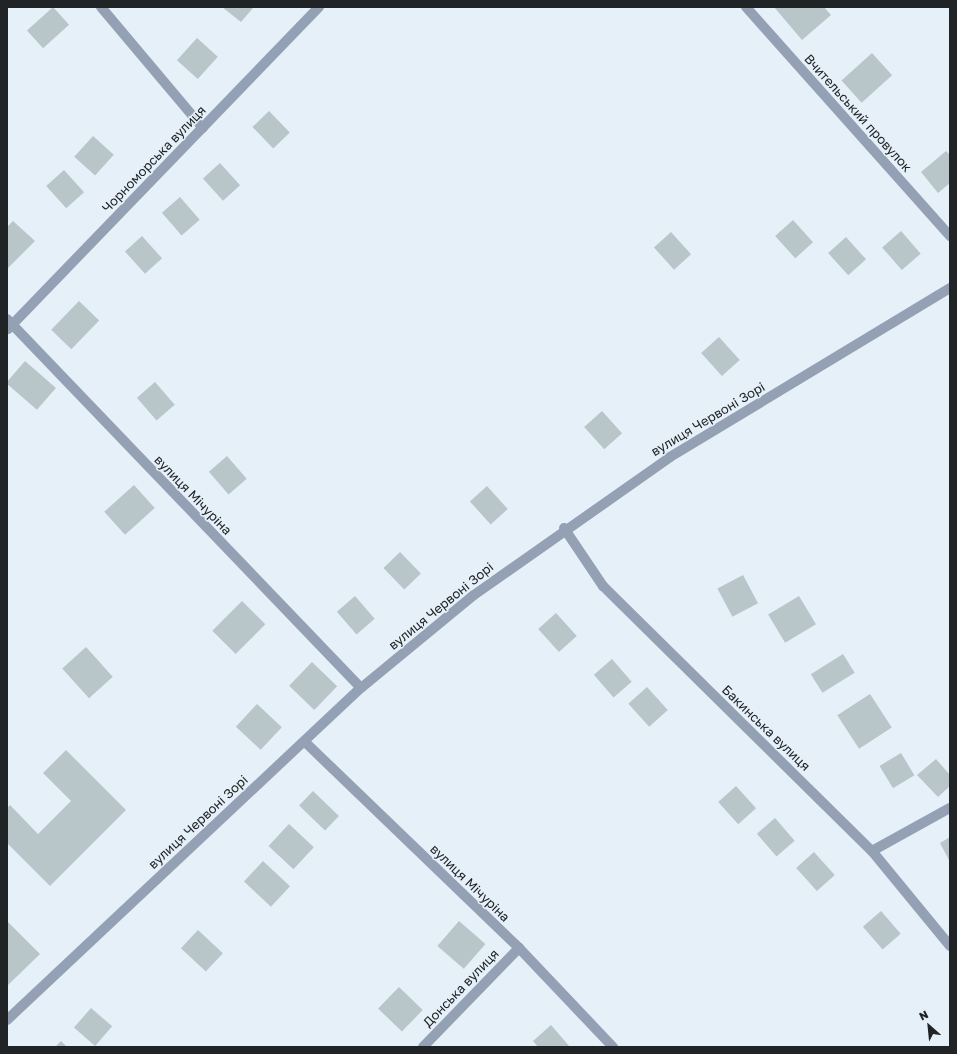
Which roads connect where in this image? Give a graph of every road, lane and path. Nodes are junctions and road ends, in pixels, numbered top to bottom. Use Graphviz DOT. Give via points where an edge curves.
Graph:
graph roads {
  1 [pos="101,7"];
  2 [pos="319,7"];
  3 [pos="746,7"];
  4 [pos="203,128"];
  5 [pos="950,236"];
  6 [pos="950,288"];
  7 [pos="9,325"];
  8 [pos="564,528"];
  9 [pos="361,688"];
  10 [pos="305,742"];
  11 [pos="950,808"];
  12 [pos="872,851"];
  13 [pos="950,946"];
  14 [pos="519,948"];
  15 [pos="7,1020"];
  16 [pos="423,1047"];
  17 [pos="613,1047"];
  1 -- 4 [label="street"];
  2 -- 4 [label="street, Чорноморська вулиця"];
  3 -- 5 [label="street, Вчительський провулок"];
  4 -- 7 [label="street, Чорноморська вулиця"];
  6 -- 8 [label="street, вулиця Червоні Зорі" via="670,457"];
  7 -- 9 [label="street, вулиця Мічуріна"];
  8 -- 9 [label="street, вулиця Червоні Зорі" via="474,595"];
  8 -- 12 [label="street, Бакинська вулиця" via="603,586"];
  9 -- 10 [label="street, вулиця Червоні Зорі"];
  10 -- 14 [label="street, вулиця Мічуріна"];
  10 -- 15 [label="street, вулиця Червоні Зорі"];
  11 -- 12 [label="street"];
  12 -- 13 [label="street, Бакинська вулиця"];
  14 -- 16 [label="street, Донська вулиця"];
  14 -- 17 [label="street, вулиця Мічуріна"];
}
